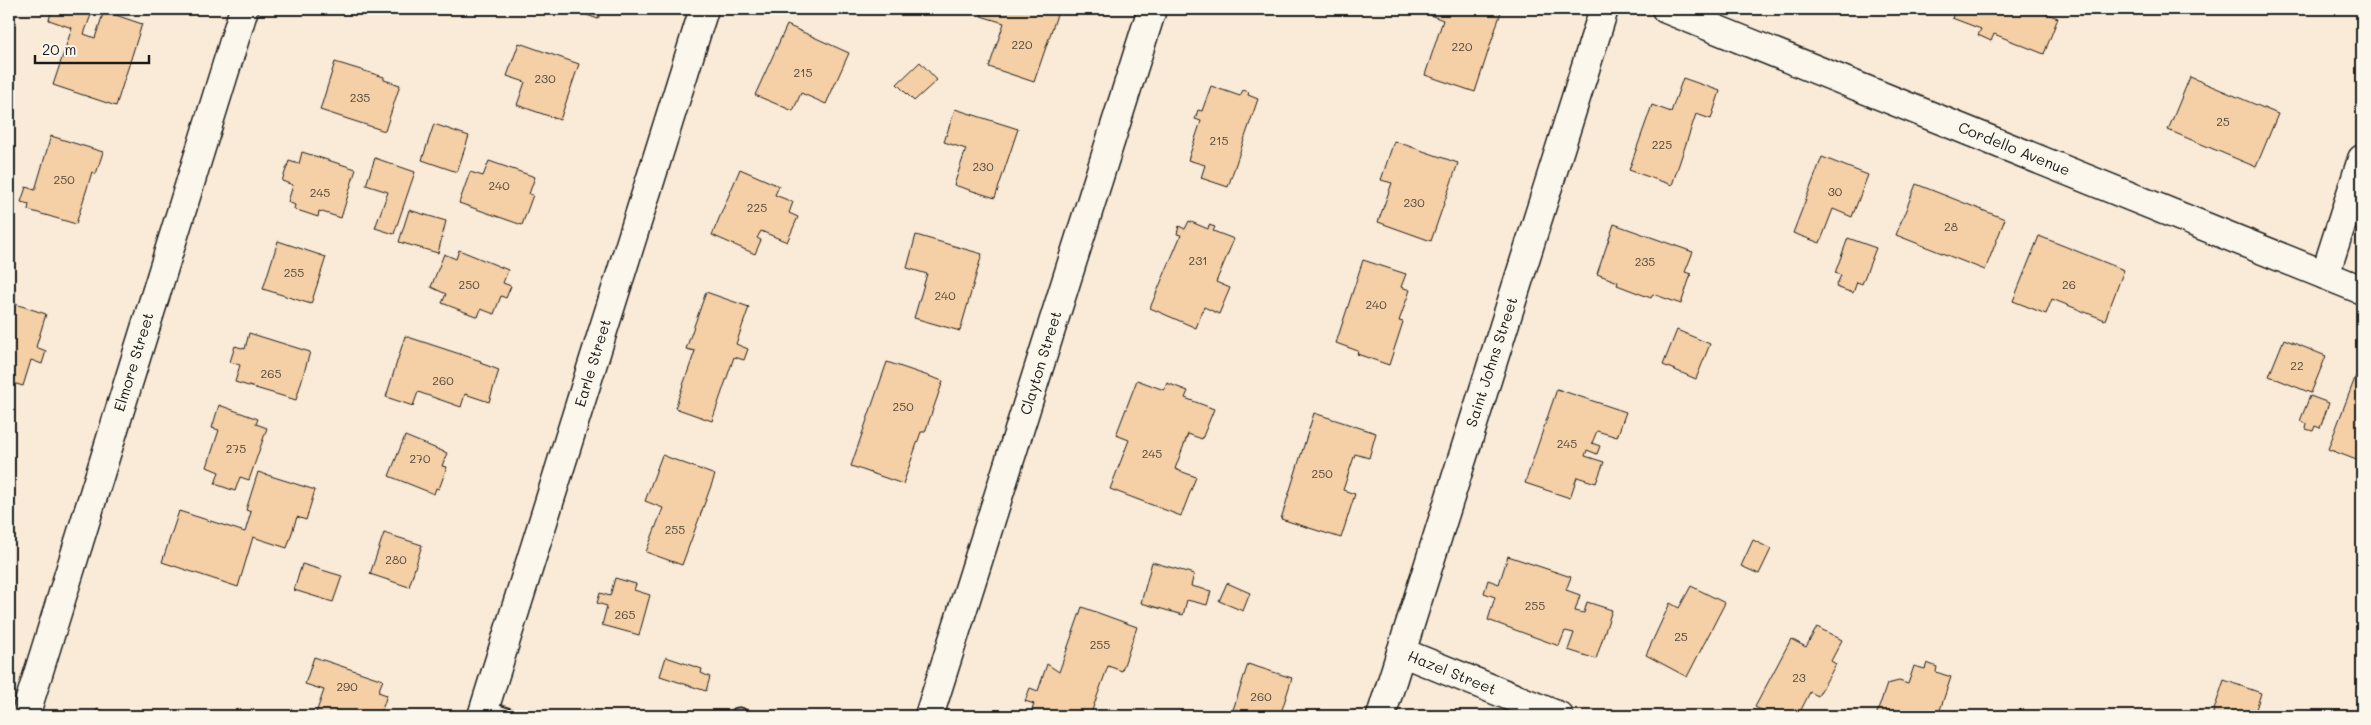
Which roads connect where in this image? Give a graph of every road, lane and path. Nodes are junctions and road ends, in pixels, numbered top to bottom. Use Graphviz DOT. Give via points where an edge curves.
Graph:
graph roads {
  1 [pos="244,9"];
  2 [pos="704,9"];
  3 [pos="1152,9"];
  4 [pos="1604,9"];
  5 [pos="1666,9"];
  6 [pos="2362,160"];
  7 [pos="2325,275"];
  8 [pos="2362,290"];
  9 [pos="1401,652"];
  10 [pos="491,714"];
  11 [pos="25,716"];
  12 [pos="929,716"];
  13 [pos="1381,716"];
  14 [pos="1559,716"];
  1 -- 11 [label="street, Elmore Street"];
  2 -- 10 [label="street, Earle Street"];
  3 -- 12 [label="street, Clayton Street"];
  4 -- 9 [label="street, Saint Johns Street"];
  5 -- 7 [label="street, Cordello Avenue"];
  6 -- 7 [label="street"];
  7 -- 8 [label="street, Cordello Avenue"];
  9 -- 13 [label="street, Saint Johns Street"];
  9 -- 14 [label="street, Hazel Street"];
}
